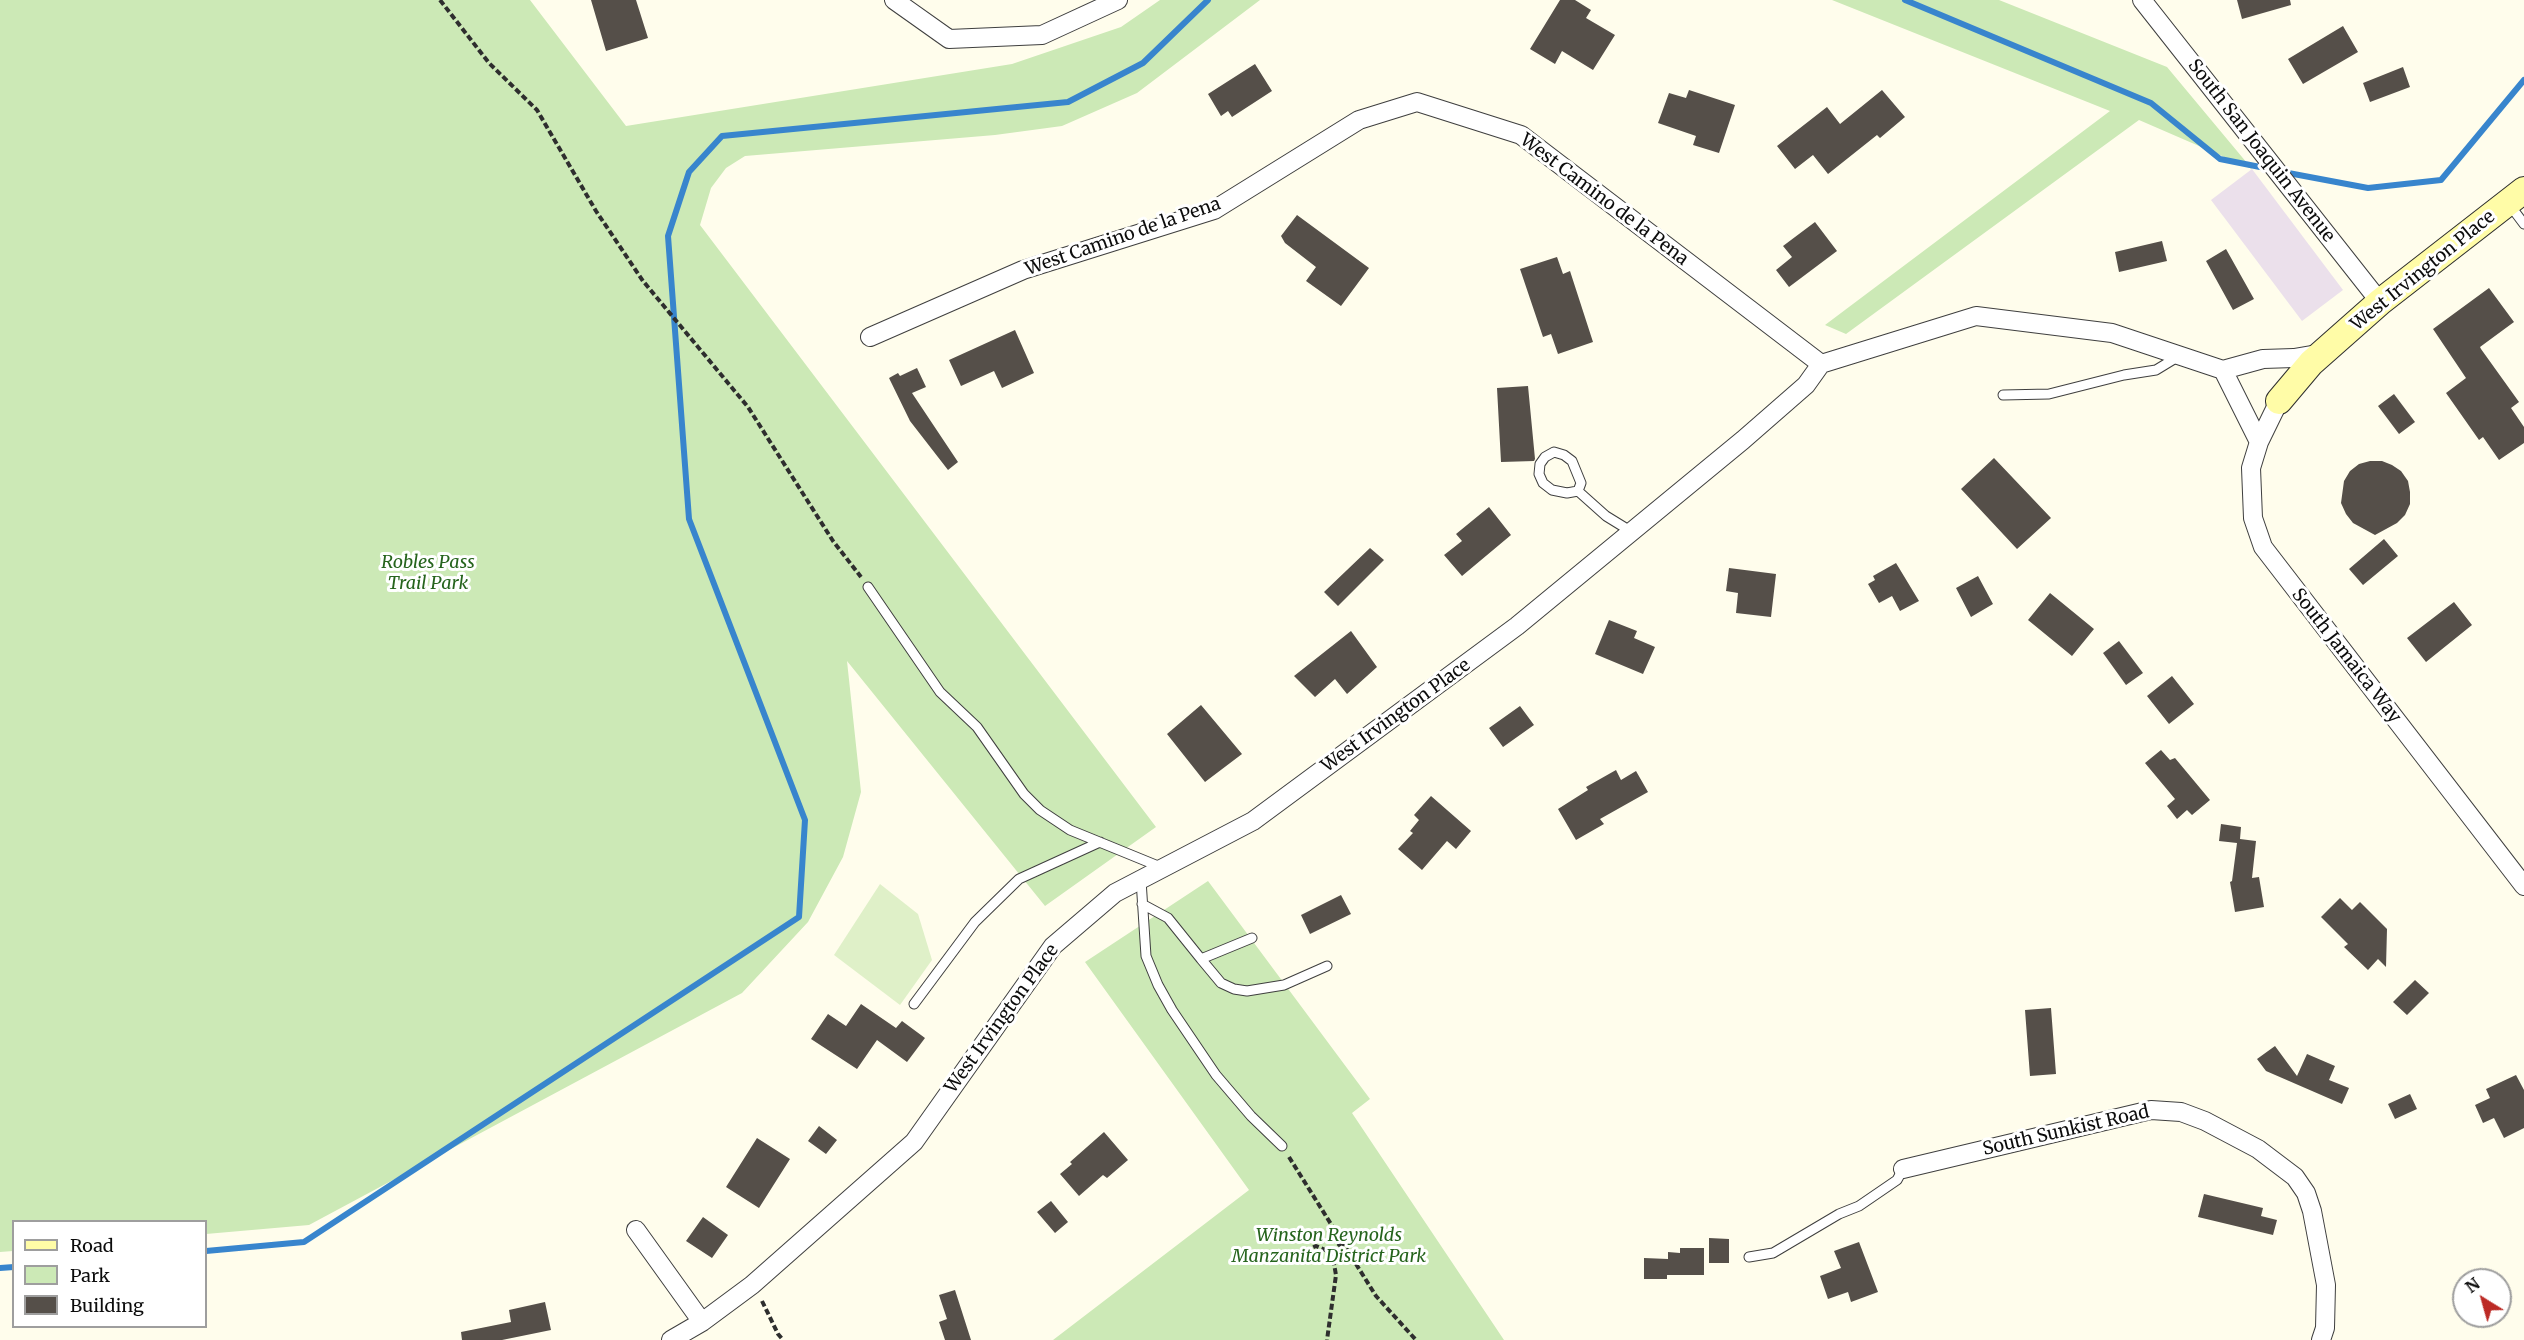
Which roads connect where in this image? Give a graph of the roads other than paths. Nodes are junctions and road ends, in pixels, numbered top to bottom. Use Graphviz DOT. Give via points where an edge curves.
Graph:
graph roads {
  1 [pos="894,0"];
  2 [pos="1118,0"];
  3 [pos="2142,0"];
  4 [pos="2516,196"];
  5 [pos="2524,224"];
  6 [pos="2380,302"];
  7 [pos="870,338"];
  8 [pos="2323,353"];
  9 [pos="2181,354"];
  10 [pos="1821,364"];
  11 [pos="2223,369"];
  12 [pos="2003,395"];
  13 [pos="2280,401"];
  14 [pos="2259,442"];
  15 [pos="1578,490"];
  16 [pos="1632,532"];
  17 [pos="868,586"];
  18 [pos="1100,842"];
  19 [pos="1163,868"];
  20 [pos="1141,880"];
  21 [pos="2524,886"];
  22 [pos="1142,904"];
  23 [pos="1251,939"];
  24 [pos="1201,960"];
  25 [pos="1327,966"];
  26 [pos="914,1004"];
  27 [pos="1282,1146"];
  28 [pos="1903,1169"];
  29 [pos="636,1230"];
  30 [pos="1749,1257"];
  31 [pos="702,1322"];
  32 [pos="671,1340"];
  33 [pos="2321,1340"];
  1 -- 2 [label="street" via="949,39 1042,35"];
  3 -- 6 [label="street, South San Joaquin Avenue"];
  4 -- 5 [label="lane"];
  4 -- 6 [label="street, West Irvington Place"];
  6 -- 8 [label="street, West Irvington Place"];
  7 -- 10 [label="street, West Camino de la Pena" via="1023,270 1214,210 1359,120 1417,102 1521,135"];
  8 -- 11 [label="street" via="2263,359"];
  8 -- 13 [label="street, West Irvington Place"];
  9 -- 10 [label="street" via="2112,333 1976,316"];
  9 -- 11 [label="street"];
  9 -- 12 [label="lane" via="2156,370 2049,394"];
  10 -- 16 [label="street, West Irvington Place" via="1806,385"];
  11 -- 14 [label="street"];
  13 -- 14 [label="street, South Jamaica Way"];
  14 -- 21 [label="street, South Jamaica Way" via="2251,468 2251,495 2253,518 2263,547"];
  15 -- 15 [label="lane" via="1567,493 1543,483 1539,474 1545,457 1554,452 1572,461 1581,483"];
  15 -- 16 [label="lane" via="1606,516"];
  16 -- 19 [label="street, West Irvington Place" via="1517,626 1253,821"];
  17 -- 18 [label="lane" via="940,692 977,727 1024,794 1070,830"];
  18 -- 19 [label="lane"];
  18 -- 26 [label="lane" via="1019,879 975,922"];
  19 -- 20 [label="street, West Irvington Place"];
  20 -- 22 [label="lane"];
  20 -- 31 [label="street, West Irvington Place" via="1115,893 1053,946 914,1142 752,1284"];
  22 -- 24 [label="lane" via="1167,918"];
  22 -- 27 [label="lane" via="1146,956 1172,1010 1216,1075"];
  23 -- 24 [label="lane"];
  24 -- 25 [label="lane" via="1221,982 1247,991 1284,985"];
  28 -- 30 [label="lane" via="1897,1180 1859,1206 1773,1253"];
  28 -- 33 [label="street, South Sunkist Road" via="2151,1110 2181,1112 2205,1121 2258,1149 2295,1177 2307,1193 2326,1286"];
  29 -- 31 [label="street"];
  31 -- 32 [label="street, West Irvington Place"];
}
